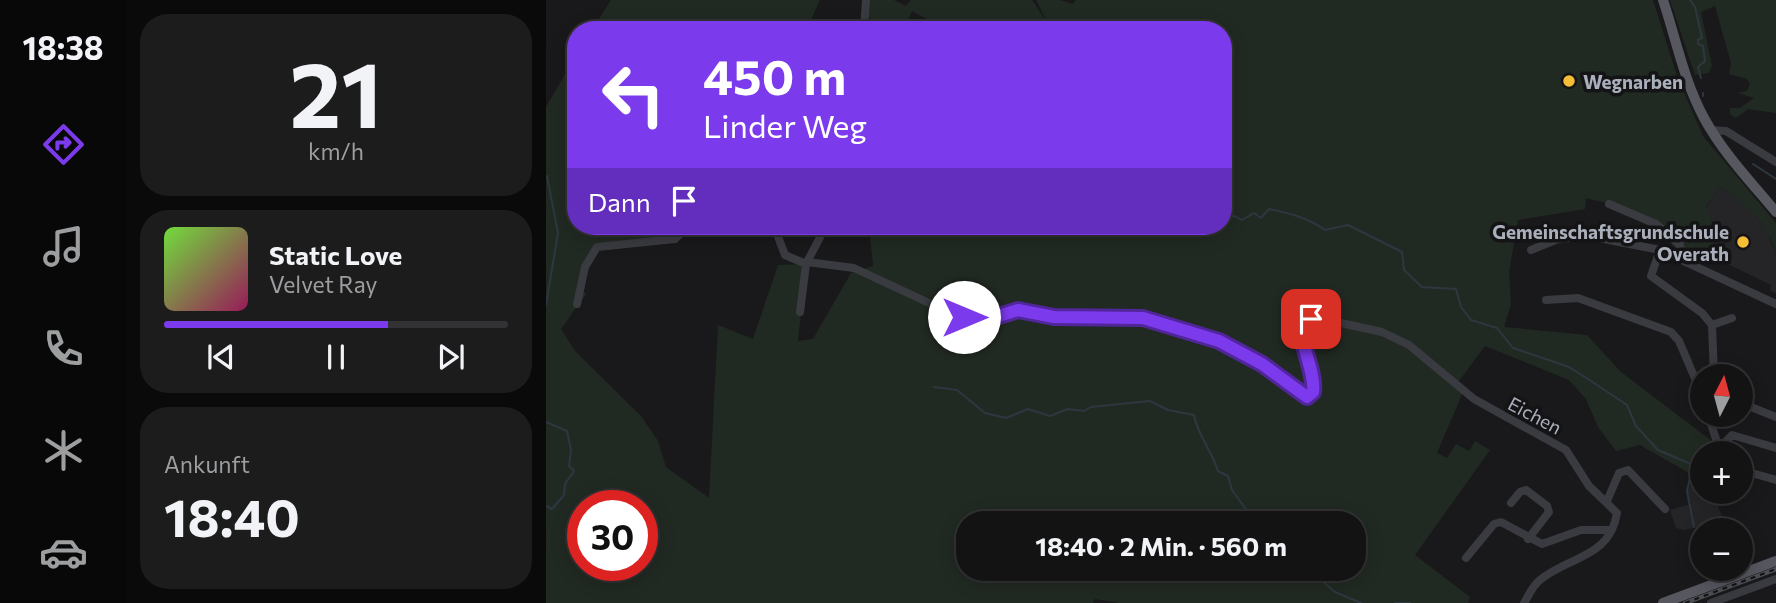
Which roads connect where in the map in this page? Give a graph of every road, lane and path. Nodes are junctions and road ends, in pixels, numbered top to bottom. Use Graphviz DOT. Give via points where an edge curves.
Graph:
graph roads {
  1 [pos="866,0"];
  2 [pos="1664,0"];
  3 [pos="865,21"];
  4 [pos="1711,131"];
  5 [pos="1776,162"];
  6 [pos="1609,204"];
  7 [pos="1776,212"];
  8 [pos="680,235"];
  9 [pos="777,235"];
  10 [pos="821,235"];
  11 [pos="1531,250"];
  12 [pos="1660,250"];
  13 [pos="1679,258"];
  14 [pos="807,263"];
  15 [pos="1545,300"];
  16 [pos="577,304"];
  17 [pos="1776,304"];
  18 [pos="800,312"];
  19 [pos="1732,318"];
  20 [pos="1712,325"];
  21 [pos="1714,364"];
  22 [pos="1690,365"];
  23 [pos="1754,408"];
  24 [pos="1776,417"];
  25 [pos="1728,441"];
  26 [pos="1752,441"];
  27 [pos="1753,441"];
  28 [pos="1776,448"];
  29 [pos="1753,473"];
  30 [pos="1776,480"];
  31 [pos="1606,501"];
  32 [pos="1511,503"];
  33 [pos="1665,509"];
  34 [pos="1611,530"];
  35 [pos="1528,539"];
  36 [pos="1466,558"];
  37 [pos="1776,561"];
  38 [pos="1776,579"];
  39 [pos="1524,603"];
  40 [pos="1663,603"];
  41 [pos="1711,603"];
  1 -- 3 [label="street"];
  2 -- 4 [label="main road" via="1687,78"];
  4 -- 5 [label="street" via="1726,131"];
  4 -- 7 [label="main road"];
  6 -- 13 [label="street" via="1656,224 1680,245"];
  8 -- 16 [label="street" via="597,247 585,267"];
  9 -- 14 [label="street" via="785,255"];
  10 -- 14 [label="street"];
  11 -- 12 [label="street" via="1576,236"];
  12 -- 13 [label="street"];
  12 -- 20 [label="street" via="1651,276"];
  13 -- 17 [label="street"];
  14 -- 18 [label="street"];
  14 -- 31 [label="street, Eichen" via="854,268 971,318 989,319 1018,310 1054,317 1143,318 1219,341 1262,364 1304,396 1311,395 1314,378 1301,329 1304,323 1314,318 1391,335 1474,399 1566,450 1588,486"];
  15 -- 22 [label="street" via="1578,298 1671,332"];
  19 -- 20 [label="street"];
  20 -- 21 [label="street"];
  23 -- 24 [label="street"];
  25 -- 26 [label="street" via="1732,435"];
  27 -- 28 [label="street"];
  29 -- 30 [label="street"];
  31 -- 33 [label="street" via="1619,472 1628,470"];
  31 -- 34 [label="street" via="1617,513"];
  32 -- 35 [label="street" via="1526,490 1548,506 1545,519"];
  34 -- 35 [label="street" via="1581,530 1542,544"];
  34 -- 39 [label="street" via="1599,549 1540,579"];
  35 -- 36 [label="street" via="1506,523 1494,524"];
  37 -- 40 [label="main road"];
  38 -- 41 [label="street"];
}
